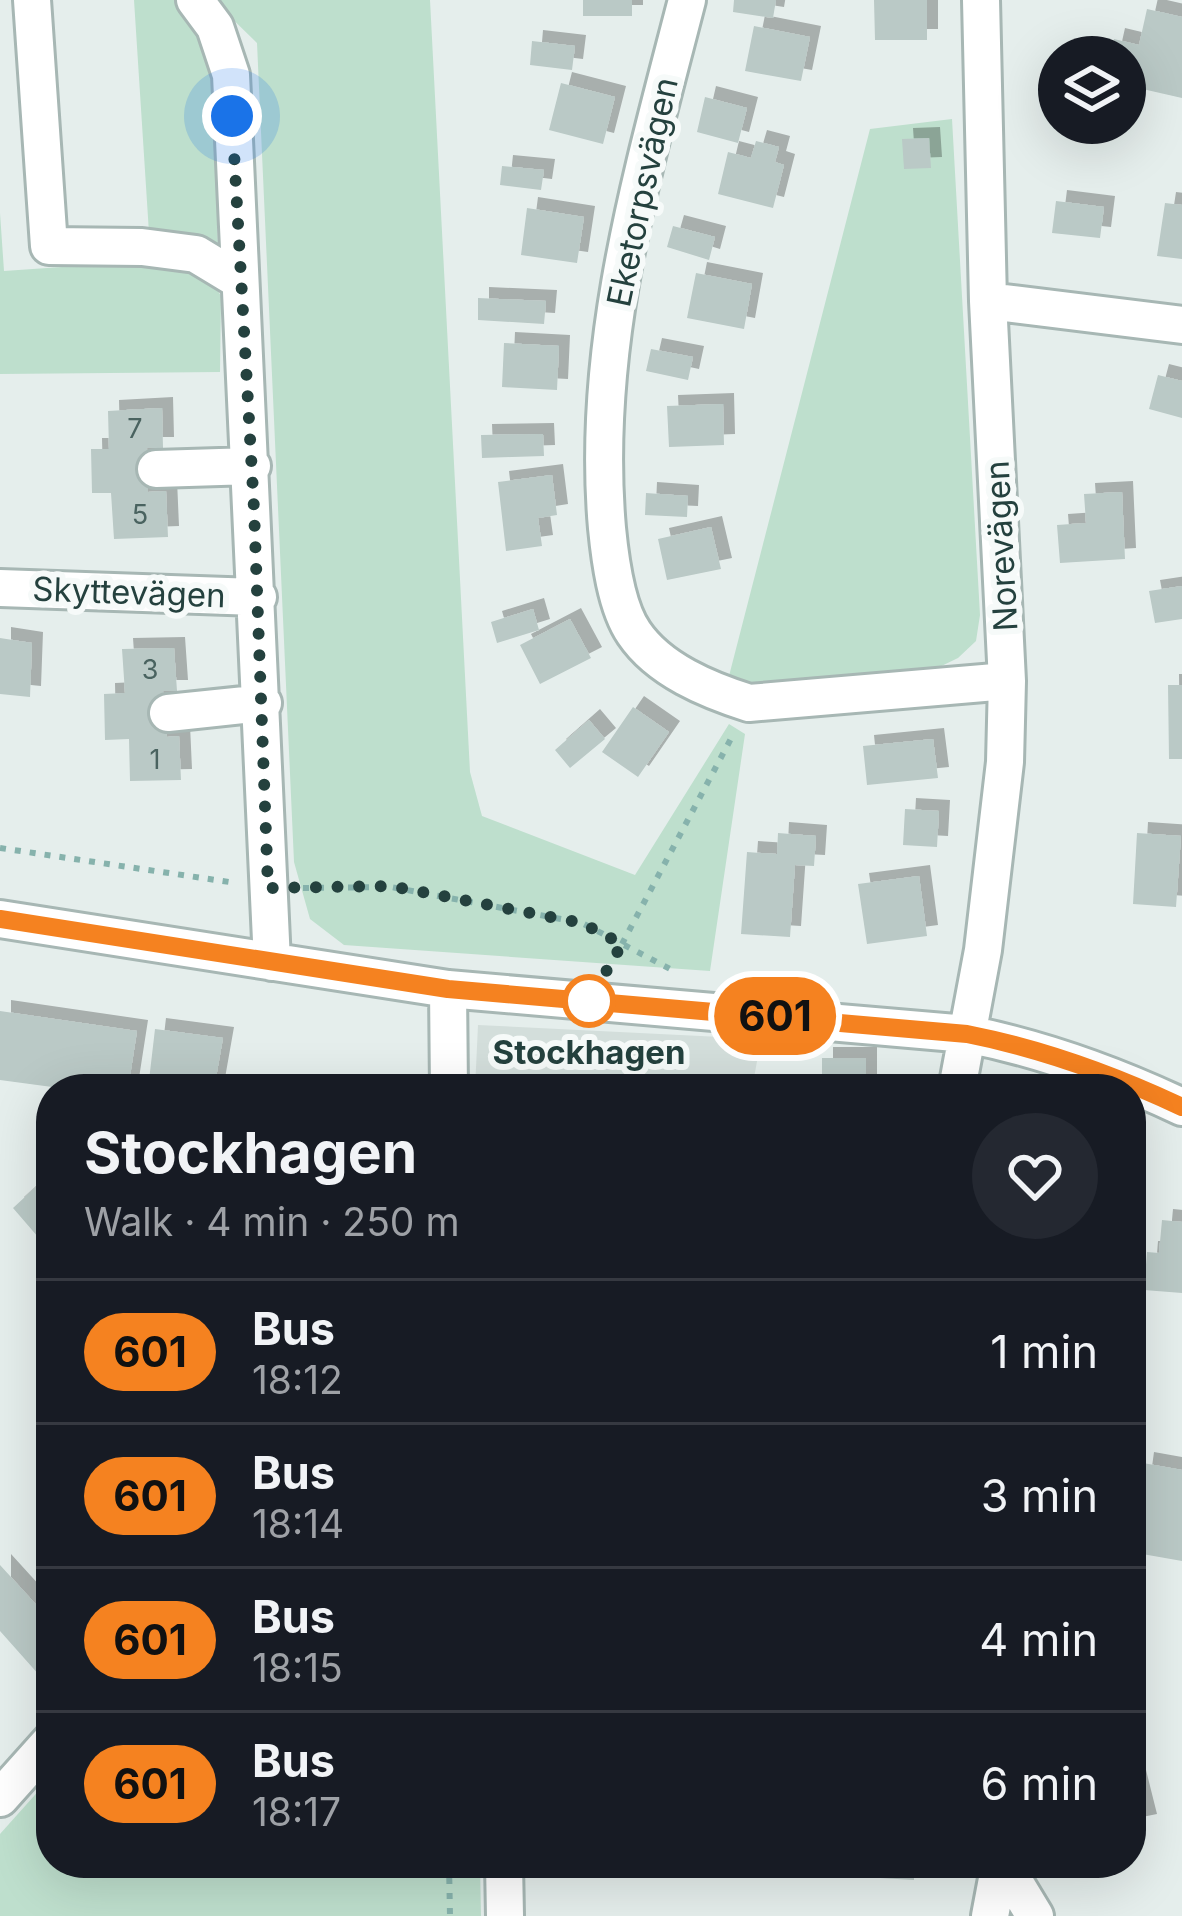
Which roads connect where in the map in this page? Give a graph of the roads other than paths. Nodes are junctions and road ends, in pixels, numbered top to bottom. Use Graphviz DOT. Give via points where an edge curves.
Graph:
graph roads {
  1 [pos="32,0"];
  2 [pos="195,0"];
  3 [pos="687,0"];
  4 [pos="981,0"];
  5 [pos="239,280"];
  6 [pos="988,301"];
  7 [pos="1182,325"];
  8 [pos="252,466"];
  9 [pos="156,469"];
  10 [pos="0,588"];
  11 [pos="258,597"];
  12 [pos="1007,681"];
  13 [pos="262,703"];
  14 [pos="168,713"];
  15 [pos="0,919"];
  16 [pos="272,962"];
  17 [pos="448,989"];
  18 [pos="967,1034"];
  19 [pos="449,1074"];
  20 [pos="960,1074"];
  21 [pos="1112,1074"];
  22 [pos="1146,1090"];
  23 [pos="1182,1107"];
  24 [pos="36,1758"];
  25 [pos="0,1798"];
  26 [pos="504,1878"];
  27 [pos="998,1878"];
  28 [pos="1011,1878"];
  29 [pos="505,1916"];
  30 [pos="990,1916"];
  31 [pos="1035,1916"];
  1 -- 5 [label="street" via="49,246 196,254"];
  2 -- 5 [label="street" via="215,26 231,75"];
  3 -- 12 [label="street, Eketorpsvägen" via="622,252 606,375 611,569 634,632 675,671 749,703"];
  4 -- 6 [label="street, Norevägen"];
  5 -- 8 [label="street"];
  6 -- 7 [label="street"];
  6 -- 12 [label="street, Norevägen"];
  8 -- 9 [label="street"];
  8 -- 11 [label="street"];
  10 -- 11 [label="street, Skyttevägen"];
  11 -- 13 [label="street"];
  12 -- 18 [label="street, Norevägen" via="1000,809"];
  13 -- 14 [label="street"];
  13 -- 16 [label="street"];
  15 -- 16 [label="street"];
  16 -- 17 [label="street"];
  17 -- 18 [label="street"];
  17 -- 19 [label="street"];
  18 -- 20 [label="street, Norevägen"];
  18 -- 21 [label="street"];
  22 -- 23 [label="street"];
  24 -- 25 [label="street"];
  26 -- 29 [label="street"];
  27 -- 30 [label="street"];
  28 -- 31 [label="street"];
}
